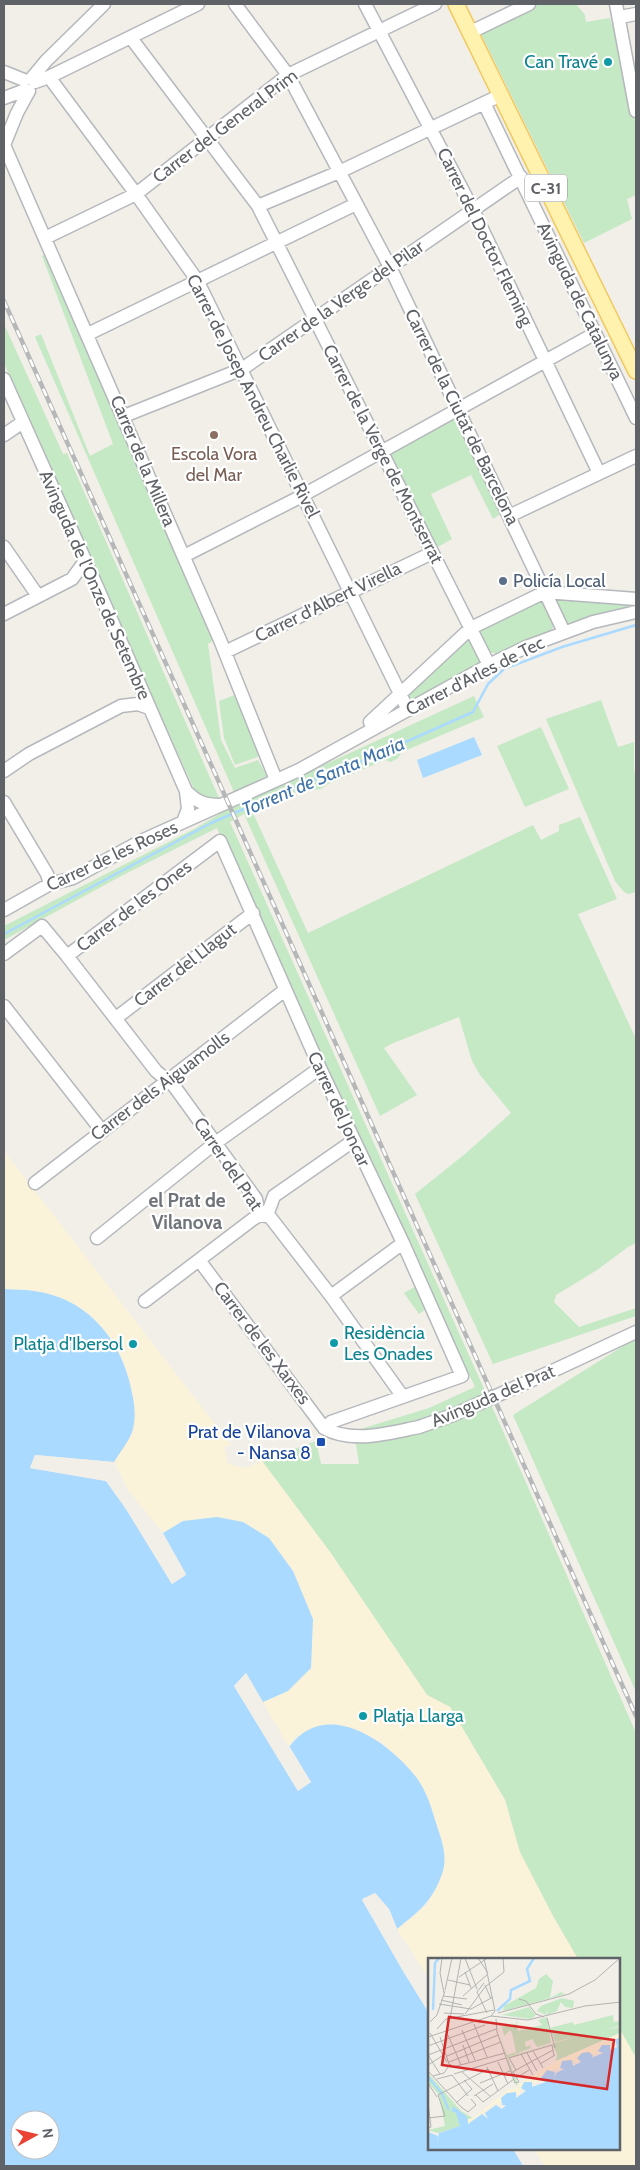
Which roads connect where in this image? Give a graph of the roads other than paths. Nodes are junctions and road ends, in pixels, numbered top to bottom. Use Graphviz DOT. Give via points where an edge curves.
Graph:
graph roads {
  1 [pos="104,4"];
  2 [pos="198,4"];
  3 [pos="236,4"];
  4 [pos="365,4"];
  5 [pos="435,4"];
  6 [pos="456,4"];
  7 [pos="462,4"];
  8 [pos="529,4"];
  9 [pos="616,4"];
  10 [pos="636,14"];
  11 [pos="620,17"];
  12 [pos="475,30"];
  13 [pos="380,32"];
  14 [pos="130,38"];
  15 [pos="4,72"];
  16 [pos="288,75"];
  17 [pos="49,77"];
  18 [pos="29,84"];
  19 [pos="501,95"];
  20 [pos="4,98"];
  21 [pos="484,103"];
  22 [pos="636,111"];
  23 [pos="430,128"];
  24 [pos="206,139"];
  25 [pos="4,145"];
  26 [pos="339,172"];
  27 [pos="521,177"];
  28 [pos="136,194"];
  29 [pos="356,204"];
  30 [pos="258,206"];
  31 [pos="473,210"];
  32 [pos="45,238"];
  33 [pos="277,242"];
  34 [pos="390,267"];
  35 [pos="197,280"];
  36 [pos="314,319"];
  37 [pos="88,334"];
  38 [pos="594,334"];
  39 [pos="636,359"];
  40 [pos="546,361"];
  41 [pos="242,369"];
  42 [pos="636,371"];
  43 [pos="4,379"];
  44 [pos="458,409"];
  45 [pos="124,416"];
  46 [pos="636,418"];
  47 [pos="23,422"];
  48 [pos="4,435"];
  49 [pos="382,451"];
  50 [pos="636,456"];
  51 [pos="600,473"];
  52 [pos="303,495"];
  53 [pos="509,516"];
  54 [pos="4,546"];
  55 [pos="432,553"];
  56 [pos="184,556"];
  57 [pos="85,561"];
  58 [pos="72,579"];
  59 [pos="98,589"];
  60 [pos="350,592"];
  61 [pos="545,592"];
  62 [pos="38,596"];
  63 [pos="636,599"];
  64 [pos="636,612"];
  65 [pos="4,614"];
  66 [pos="471,628"];
  67 [pos="564,632"];
  68 [pos="224,652"];
  69 [pos="489,665"];
  70 [pos="136,678"];
  71 [pos="400,694"];
  72 [pos="121,706"];
  73 [pos="149,708"];
  74 [pos="408,710"];
  75 [pos="373,729"];
  76 [pos="4,771"];
  77 [pos="276,780"];
  78 [pos="186,791"];
  79 [pos="4,802"];
  80 [pos="222,805"];
  81 [pos="183,822"];
  82 [pos="220,841"];
  83 [pos="50,884"];
  84 [pos="4,910"];
  85 [pos="253,913"];
  86 [pos="4,954"];
  87 [pos="68,956"];
  88 [pos="285,990"];
  89 [pos="4,1006"];
  90 [pos="116,1018"];
  91 [pos="320,1068"];
  92 [pos="170,1081"];
  93 [pos="102,1131"];
  94 [pos="353,1141"];
  95 [pos="216,1144"];
  96 [pos="35,1183"];
  97 [pos="261,1215"];
  98 [pos="97,1238"];
  99 [pos="403,1242"];
  100 [pos="199,1260"];
  101 [pos="330,1296"];
  102 [pos="145,1301"];
  103 [pos="636,1332"];
  104 [pos="404,1397"];
  105 [pos="345,1417"];
  106 [pos="324,1428"];
  107 [pos="344,1434"];
  1 -- 18 [label="street" via="46,61"];
  2 -- 14 [label="street"];
  3 -- 16 [label="street"];
  4 -- 13 [label="street, Carrer del Doctor Fleming"];
  5 -- 13 [label="street, Carrer del General Prim"];
  6 -- 19 [label="main road, Avinguda de Catalunya / C-31"];
  7 -- 12 [label="main road, Avinguda de Catalunya / C-31"];
  8 -- 12 [label="street"];
  9 -- 11 [label="street"];
  10 -- 11 [label="street"];
  11 -- 22 [label="street"];
  12 -- 39 [label="main road, Avinguda de Catalunya / C-31"];
  13 -- 16 [label="street, Carrer del General Prim"];
  13 -- 23 [label="street, Carrer del Doctor Fleming"];
  14 -- 17 [label="street"];
  14 -- 24 [label="street"];
  15 -- 18 [label="street"];
  16 -- 24 [label="street, Carrer del General Prim"];
  16 -- 26 [label="street"];
  17 -- 18 [label="street"];
  17 -- 28 [label="street, Carrer de Josep Andreu Charlie Rivel"];
  18 -- 20 [label="street"];
  18 -- 25 [label="street"];
  19 -- 21 [label="street"];
  19 -- 42 [label="main road, Avinguda de Catalunya / C-31"];
  21 -- 23 [label="street"];
  21 -- 27 [label="street, Avinguda de Catalunya"];
  23 -- 26 [label="street"];
  23 -- 31 [label="street, Carrer del Doctor Fleming"];
  24 -- 28 [label="street, Carrer del General Prim"];
  24 -- 30 [label="street"];
  25 -- 32 [label="street, Carrer de la Millera"];
  26 -- 29 [label="street, Carrer de la Ciutat de Barcelona"];
  26 -- 30 [label="street"];
  27 -- 31 [label="street, Carrer de la Verge del Pilar"];
  27 -- 38 [label="street, Avinguda de Catalunya"];
  28 -- 32 [label="street, Carrer del General Prim"];
  28 -- 35 [label="street, Carrer de Josep Andreu Charlie Rivel"];
  29 -- 33 [label="street"];
  29 -- 34 [label="street, Carrer de la Ciutat de Barcelona"];
  30 -- 33 [label="street, Carrer de la Verge de Montserrat"];
  31 -- 34 [label="street, Carrer de la Verge del Pilar"];
  31 -- 40 [label="street, Carrer del Doctor Fleming"];
  32 -- 37 [label="street, Carrer de la Millera"];
  33 -- 35 [label="street"];
  33 -- 36 [label="street, Carrer de la Verge de Montserrat"];
  34 -- 36 [label="street, Carrer de la Verge del Pilar"];
  34 -- 44 [label="street, Carrer de la Ciutat de Barcelona"];
  35 -- 37 [label="street"];
  35 -- 41 [label="street, Carrer de Josep Andreu Charlie Rivel"];
  36 -- 41 [label="street, Carrer de la Verge del Pilar"];
  36 -- 49 [label="street, Carrer de la Verge de Montserrat"];
  37 -- 45 [label="street, Carrer de la Millera"];
  38 -- 40 [label="street"];
  38 -- 46 [label="street, Avinguda de Catalunya"];
  40 -- 44 [label="street"];
  40 -- 51 [label="street, Carrer del Doctor Fleming"];
  41 -- 45 [label="street, Carrer de la Verge del Pilar"];
  41 -- 52 [label="street, Carrer de Josep Andreu Charlie Rivel"];
  43 -- 47 [label="street, Avinguda de l'Onze de Setembre"];
  44 -- 49 [label="street"];
  44 -- 53 [label="street, Carrer de la Ciutat de Barcelona"];
  45 -- 56 [label="street, Carrer de la Millera"];
  47 -- 48 [label="street"];
  47 -- 57 [label="street, Avinguda de l'Onze de Setembre"];
  49 -- 52 [label="street"];
  49 -- 55 [label="street, Carrer de la Verge de Montserrat"];
  50 -- 51 [label="street"];
  51 -- 53 [label="street"];
  52 -- 56 [label="street"];
  52 -- 60 [label="street, Carrer de Josep Andreu Charlie Rivel"];
  53 -- 61 [label="street, Carrer de la Ciutat de Barcelona"];
  54 -- 62 [label="street"];
  55 -- 60 [label="street, Carrer d'Albert Virella"];
  55 -- 66 [label="street, Carrer de la Verge de Montserrat"];
  56 -- 68 [label="street, Carrer de la Millera"];
  57 -- 58 [label="street"];
  57 -- 59 [label="street, Avinguda de l'Onze de Setembre"];
  58 -- 59 [label="street"];
  58 -- 62 [label="street"];
  59 -- 70 [label="street, Avinguda de l'Onze de Setembre"];
  60 -- 68 [label="street, Carrer d'Albert Virella"];
  60 -- 71 [label="street, Carrer de Josep Andreu Charlie Rivel"];
  61 -- 63 [label="street"];
  61 -- 66 [label="street, Carrer d'Arles de Tec"];
  61 -- 67 [label="street, Carrer de la Ciutat de Barcelona"];
  62 -- 65 [label="street"];
  64 -- 67 [label="street, Carrer d'Arles de Tec"];
  66 -- 69 [label="street, Carrer de la Verge de Montserrat"];
  66 -- 71 [label="street, Carrer d'Arles de Tec"];
  67 -- 69 [label="street, Carrer d'Arles de Tec"];
  68 -- 77 [label="street, Carrer de la Millera"];
  69 -- 74 [label="street, Carrer d'Arles de Tec"];
  70 -- 72 [label="street" via="130,698"];
  70 -- 73 [label="street, Avinguda de l'Onze de Setembre"];
  71 -- 74 [label="street, Carrer de Josep Andreu Charlie Rivel"];
  71 -- 75 [label="street, Carrer d'Arles de Tec" via="370,722"];
  72 -- 73 [label="street" via="138,704"];
  72 -- 76 [label="street" via="29,754"];
  73 -- 78 [label="street, Avinguda de l'Onze de Setembre"];
  74 -- 75 [label="street, Carrer d'Arles de Tec"];
  75 -- 77 [label="street, Carrer d'Arles de Tec"];
  77 -- 80 [label="street, Carrer d'Arles de Tec"];
  78 -- 80 [label="street" via="197,802"];
  78 -- 81 [label="street, Avinguda de l'Onze de Setembre" via="188,809"];
  79 -- 83 [label="street"];
  80 -- 81 [label="street, Carrer de les Roses"];
  81 -- 83 [label="street, Carrer de les Roses" via="73,878"];
  82 -- 85 [label="street, Carrer del Joncar"];
  82 -- 87 [label="street, Carrer de les Ones"];
  83 -- 84 [label="street, Carrer de les Roses"];
  85 -- 88 [label="street, Carrer del Joncar"];
  85 -- 90 [label="street, Carrer del Llagut"];
  86 -- 87 [label="street, Carrer de les Ones" via="42,926"];
  87 -- 90 [label="street, Carrer del Prat"];
  88 -- 91 [label="street, Carrer del Joncar"];
  88 -- 92 [label="street, Carrer dels Aiguamolls"];
  89 -- 93 [label="street"];
  90 -- 92 [label="street, Carrer del Prat" via="156,1071"];
  91 -- 94 [label="street, Carrer del Joncar"];
  91 -- 95 [label="street"];
  92 -- 93 [label="street, Carrer dels Aiguamolls"];
  92 -- 95 [label="street, Carrer del Prat"];
  93 -- 96 [label="street, Carrer dels Aiguamolls"];
  94 -- 97 [label="street" via="274,1196 269,1210"];
  94 -- 99 [label="street, Carrer del Joncar"];
  95 -- 97 [label="street, Carrer del Prat" via="256,1199"];
  95 -- 98 [label="street"];
  97 -- 100 [label="street"];
  97 -- 101 [label="street, Carrer del Prat" via="270,1216"];
  99 -- 101 [label="street"];
  99 -- 104 [label="street, Carrer del Joncar" via="462,1376"];
  100 -- 102 [label="street"];
  100 -- 106 [label="street, Carrer de les Xarxes"];
  101 -- 104 [label="street, Carrer del Prat"];
  103 -- 107 [label="street, Avinguda del Prat, bridge" via="419,1427 361,1436"];
  104 -- 105 [label="street"];
  105 -- 106 [label="street"];
  105 -- 107 [label="street" via="340,1426"];
  106 -- 107 [label="street, Avinguda del Prat"];
}
